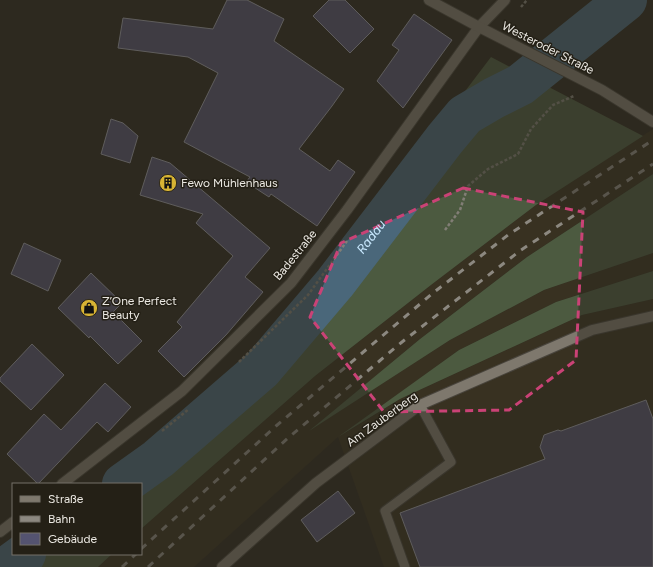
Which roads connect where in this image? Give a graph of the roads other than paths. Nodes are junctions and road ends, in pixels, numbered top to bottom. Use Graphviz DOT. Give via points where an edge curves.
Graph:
graph roads {
  1 [pos="429,0"];
  2 [pos="505,0"];
  3 [pos="479,27"];
  4 [pos="653,122"];
  5 [pos="653,316"];
  6 [pos="420,405"];
  7 [pos="63,483"];
  8 [pos="12,523"];
  9 [pos="0,531"];
  10 [pos="222,567"];
  11 [pos="405,567"];
  1 -- 3 [label="street, Westeroder Straße"];
  2 -- 3 [label="street, Badestraße"];
  3 -- 4 [label="street, Westeroder Straße" via="602,90"];
  3 -- 7 [label="street, Badestraße" via="291,283 182,391"];
  5 -- 6 [label="street, Am Zauberberg" via="592,330"];
  6 -- 10 [label="street, Am Zauberberg" via="316,483"];
  6 -- 11 [label="lane" via="451,462 385,512"];
  8 -- 9 [label="street"];
}
